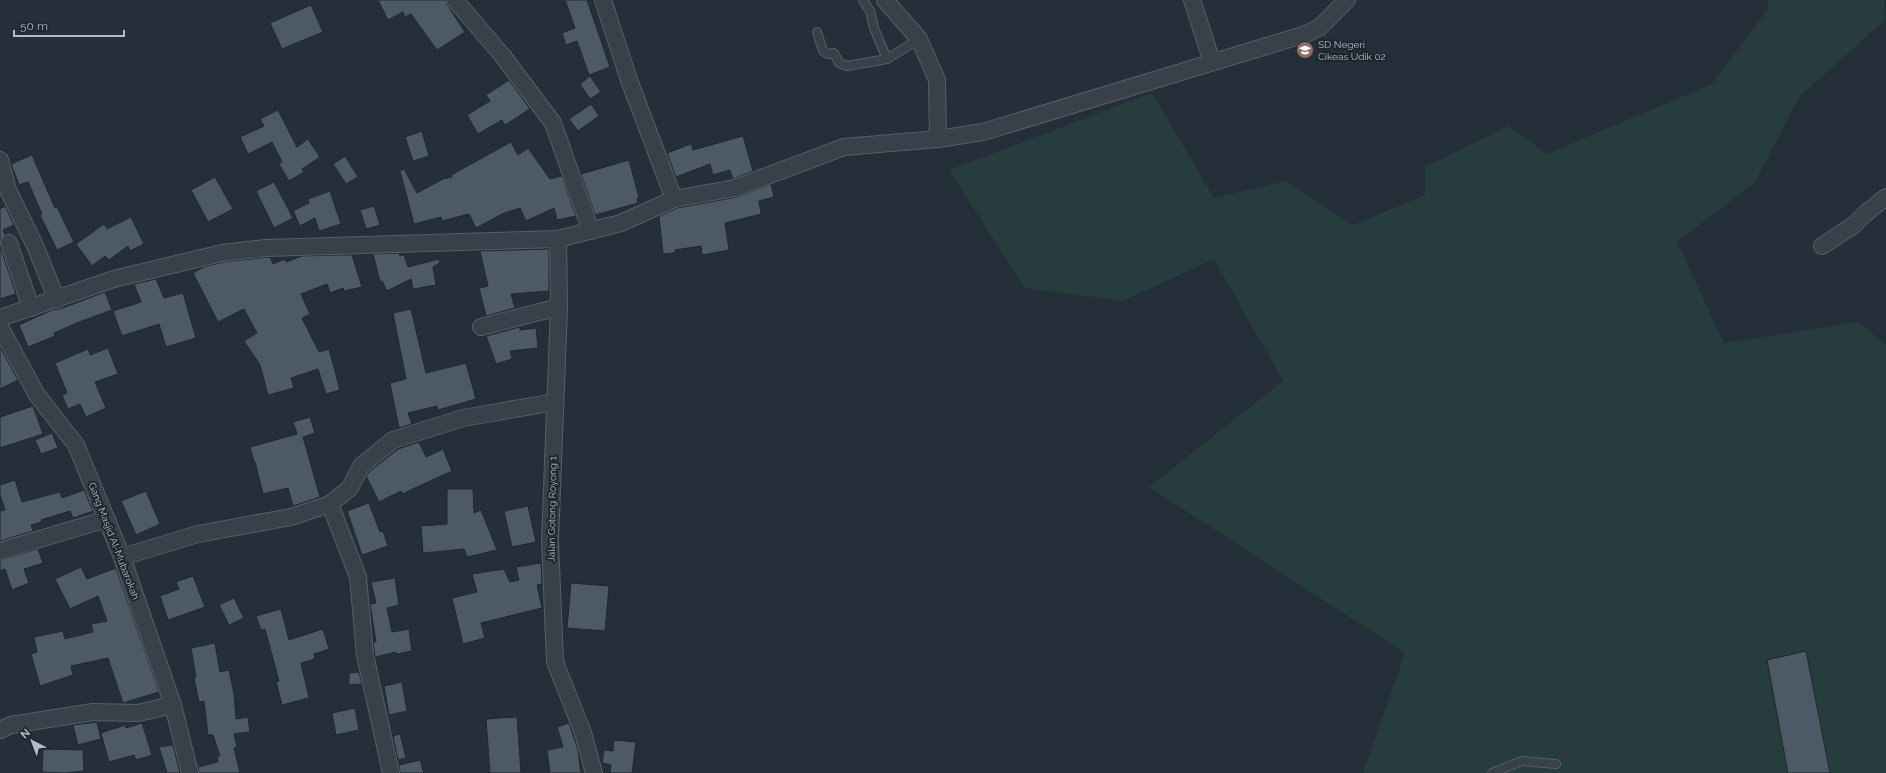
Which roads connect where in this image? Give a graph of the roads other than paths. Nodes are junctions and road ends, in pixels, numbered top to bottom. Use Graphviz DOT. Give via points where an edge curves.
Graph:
graph roads {
  1 [pos="455,0"];
  2 [pos="603,0"];
  3 [pos="863,0"];
  4 [pos="885,0"];
  5 [pos="1192,0"];
  6 [pos="1347,0"];
  7 [pos="817,32"];
  8 [pos="919,39"];
  9 [pos="887,59"];
  10 [pos="1212,62"];
  11 [pos="938,139"];
  12 [pos="0,160"];
  13 [pos="1886,197"];
  14 [pos="674,199"];
  15 [pos="591,231"];
  16 [pos="558,239"];
  17 [pos="9,243"];
  18 [pos="1822,246"];
  19 [pos="57,300"];
  20 [pos="559,307"];
  21 [pos="31,308"];
  22 [pos="0,318"];
  23 [pos="0,327"];
  24 [pos="482,327"];
  25 [pos="555,402"];
  26 [pos="330,504"];
  27 [pos="107,519"];
  28 [pos="0,551"];
  29 [pos="122,557"];
  30 [pos="173,705"];
  31 [pos="0,730"];
  32 [pos="1556,764"];
  33 [pos="190,773"];
  34 [pos="391,773"];
  35 [pos="594,773"];
  36 [pos="1492,773"];
  1 -- 15 [label="street" via="502,55 553,123"];
  2 -- 14 [label="street"];
  3 -- 9 [label="lane" via="870,11"];
  4 -- 8 [label="street"];
  5 -- 10 [label="street"];
  6 -- 10 [label="street" via="1320,27 1306,34"];
  7 -- 9 [label="lane" via="823,51 828,54 834,53 839,63 846,66"];
  8 -- 9 [label="lane"];
  8 -- 11 [label="street" via="937,80"];
  10 -- 11 [label="street" via="984,132"];
  11 -- 14 [label="street" via="844,147 735,188"];
  12 -- 19 [label="street" via="8,190"];
  13 -- 18 [label="street" via="1854,225"];
  14 -- 15 [label="street" via="621,223"];
  15 -- 16 [label="street"];
  16 -- 19 [label="street" via="266,248 222,253 114,279"];
  16 -- 20 [label="street, Jalan Gotong Royong 1"];
  17 -- 21 [label="street"];
  19 -- 21 [label="street"];
  20 -- 24 [label="street"];
  20 -- 25 [label="street, Jalan Gotong Royong 1"];
  21 -- 22 [label="street"];
  23 -- 27 [label="street, Gang Masjid Al-Mubarokah" via="37,395 76,445"];
  25 -- 26 [label="street" via="463,418 393,440 361,466 350,488"];
  25 -- 35 [label="street, Jalan Gotong Royong 1" via="550,541 556,662 583,733"];
  26 -- 29 [label="street" via="291,517 198,534"];
  26 -- 34 [label="street" via="358,577 365,654"];
  27 -- 28 [label="street"];
  27 -- 29 [label="street, Gang Masjid Al-Mubarokah"];
  29 -- 30 [label="street, Gang Masjid Al-Mubarokah"];
  30 -- 31 [label="street" via="138,713 94,712 11,725"];
  30 -- 33 [label="street, Gang Masjid Al-Mubarokah"];
  32 -- 36 [label="lane" via="1522,761"];
}
